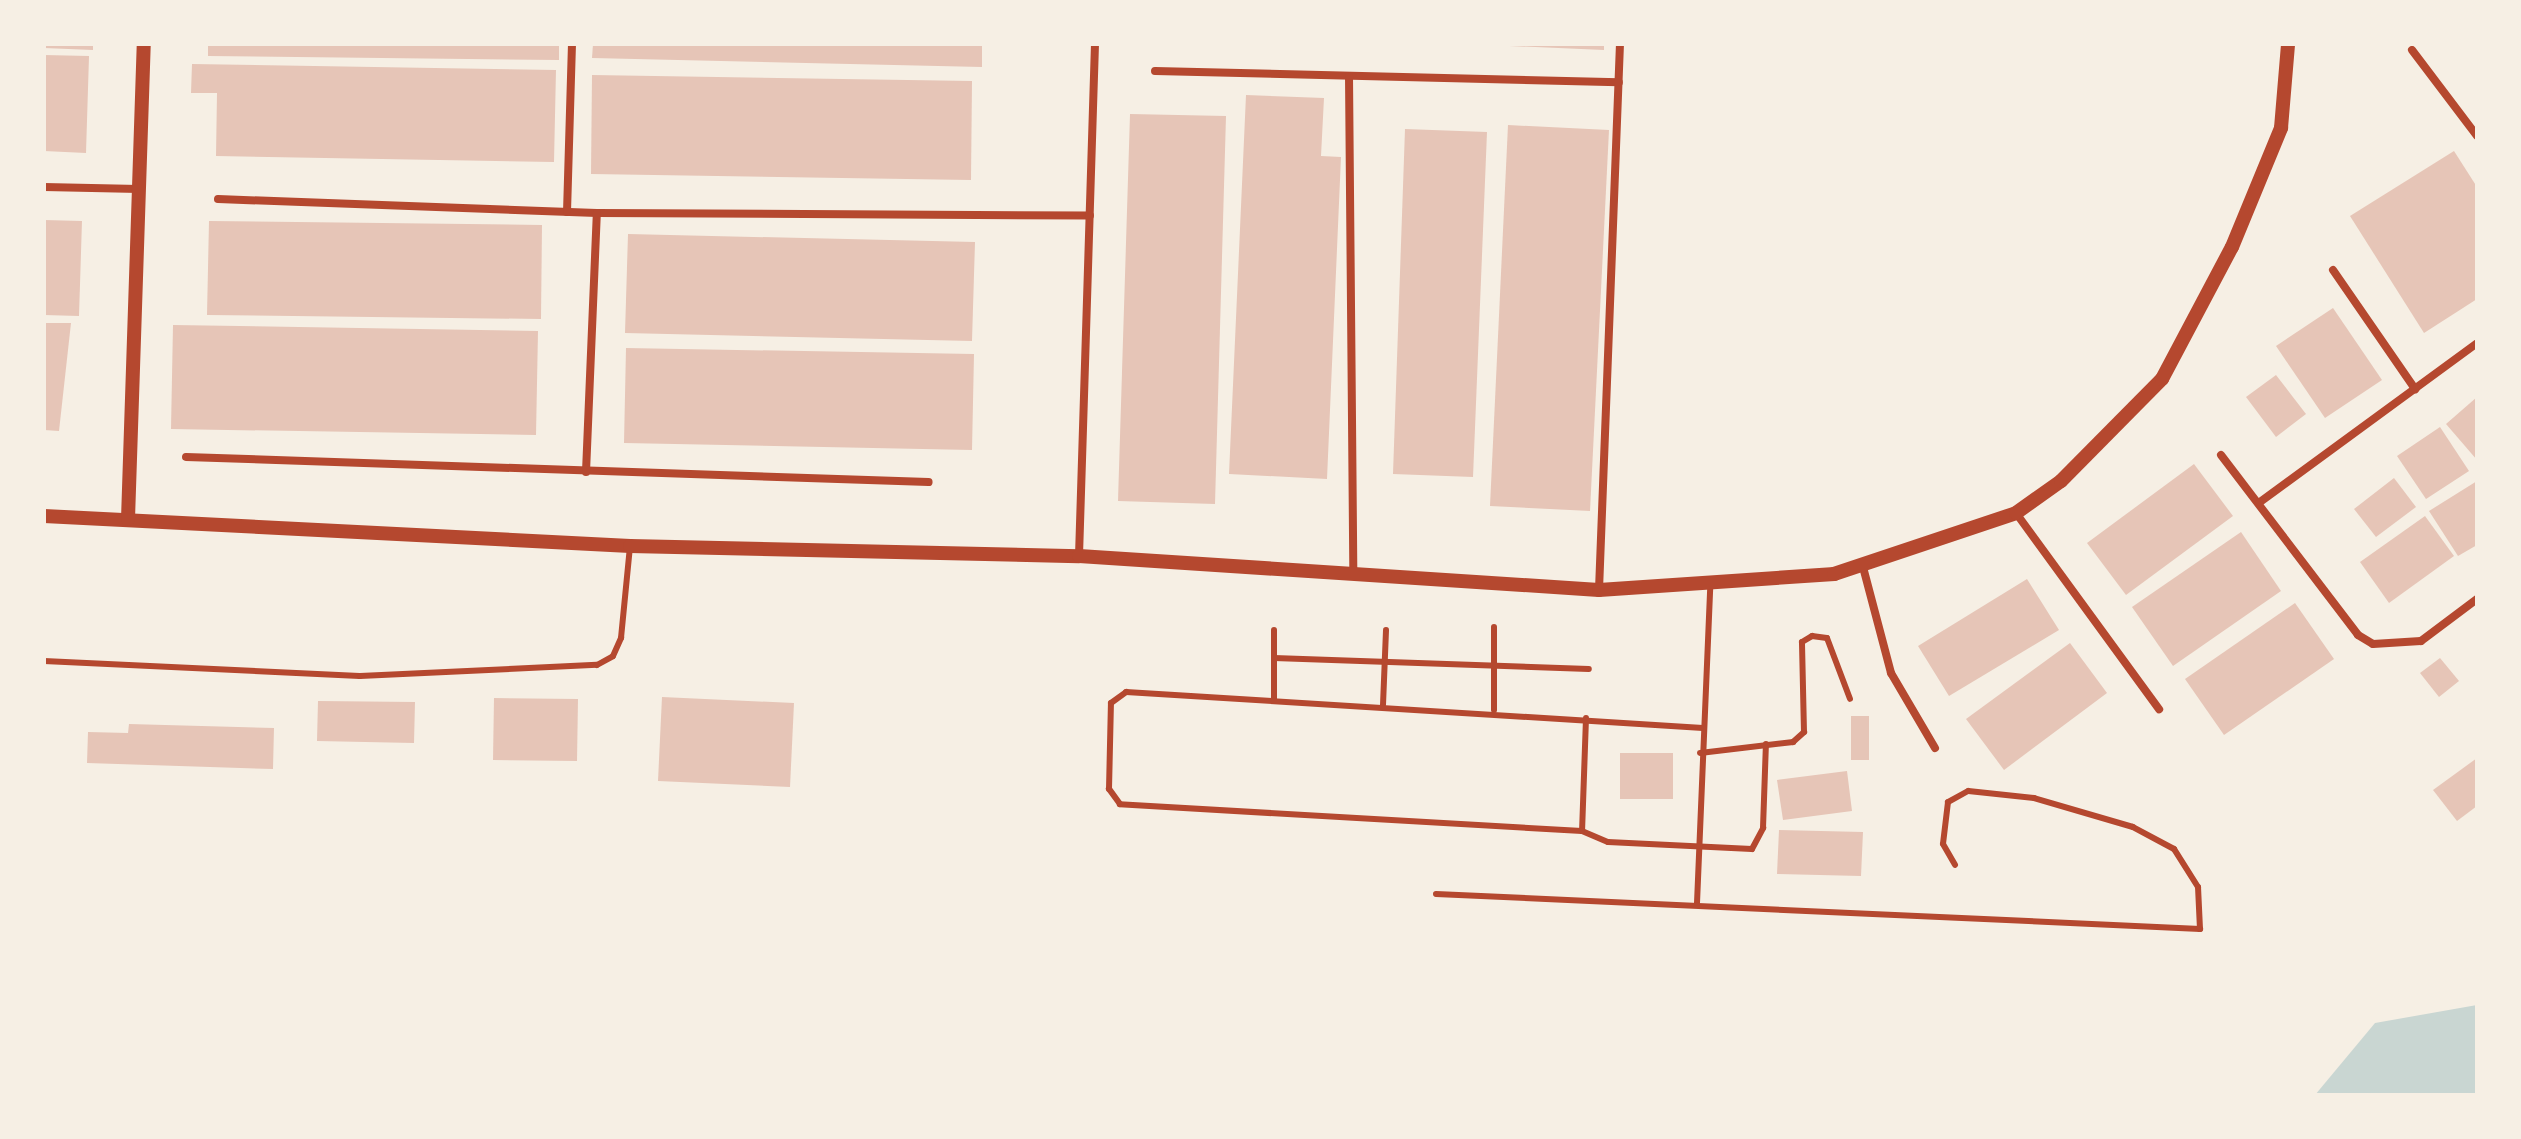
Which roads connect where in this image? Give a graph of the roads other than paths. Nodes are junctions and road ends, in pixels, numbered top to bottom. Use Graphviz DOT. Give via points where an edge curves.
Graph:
graph roads {
  1 [pos="144,44"];
  2 [pos="572,44"];
  3 [pos="1095,44"];
  4 [pos="1620,44"];
  5 [pos="2288,44"];
  6 [pos="2412,50"];
  7 [pos="1155,71"];
  8 [pos="1349,76"];
  9 [pos="1619,82"];
  10 [pos="2477,136"];
  11 [pos="44,187"];
  12 [pos="139,189"];
  13 [pos="218,199"];
  14 [pos="567,212"];
  15 [pos="597,213"];
  16 [pos="1090,216"];
  17 [pos="2333,270"];
  18 [pos="2477,343"];
  19 [pos="2415,389"];
  20 [pos="2221,455"];
  21 [pos="186,457"];
  22 [pos="586,472"];
  23 [pos="929,482"];
  24 [pos="2260,502"];
  25 [pos="2016,513"];
  26 [pos="44,516"];
  27 [pos="128,519"];
  28 [pos="630,546"];
  29 [pos="1079,556"];
  30 [pos="1863,567"];
  31 [pos="1353,571"];
  32 [pos="1710,588"];
  33 [pos="1599,590"];
  34 [pos="2477,599"];
  35 [pos="1494,627"];
  36 [pos="1274,630"];
  37 [pos="1386,630"];
  38 [pos="1274,658"];
  39 [pos="1385,658"];
  40 [pos="44,661"];
  41 [pos="1494,663"];
  42 [pos="1589,669"];
  43 [pos="1274,699"];
  44 [pos="1850,699"];
  45 [pos="1383,705"];
  46 [pos="2159,709"];
  47 [pos="1494,710"];
  48 [pos="1586,718"];
  49 [pos="1703,728"];
  50 [pos="1766,744"];
  51 [pos="1935,748"];
  52 [pos="1700,753"];
  53 [pos="1582,831"];
  54 [pos="1696,851"];
  55 [pos="1955,865"];
  56 [pos="1436,894"];
  57 [pos="1697,903"];
  1 -- 12 [label="street"];
  2 -- 14 [label="street"];
  3 -- 16 [label="street"];
  4 -- 9 [label="street"];
  5 -- 25 [label="street" via="2281,128 2232,247 2162,379 2061,481"];
  6 -- 10 [label="street"];
  7 -- 8 [label="street"];
  8 -- 9 [label="street"];
  8 -- 31 [label="street"];
  9 -- 33 [label="street"];
  11 -- 12 [label="street"];
  12 -- 27 [label="street"];
  13 -- 14 [label="street"];
  14 -- 15 [label="street"];
  15 -- 16 [label="street"];
  15 -- 22 [label="street"];
  16 -- 29 [label="street"];
  17 -- 19 [label="street"];
  18 -- 19 [label="street"];
  19 -- 24 [label="street"];
  20 -- 24 [label="street"];
  21 -- 22 [label="street"];
  22 -- 23 [label="street"];
  24 -- 34 [label="street" via="2358,635 2373,644 2421,641"];
  25 -- 30 [label="street"];
  25 -- 46 [label="street"];
  26 -- 27 [label="street"];
  27 -- 28 [label="street"];
  28 -- 29 [label="street"];
  28 -- 40 [label="lane" via="621,638 613,656 597,665 360,676"];
  29 -- 31 [label="street"];
  30 -- 32 [label="street"];
  30 -- 51 [label="street" via="1891,673"];
  31 -- 33 [label="street"];
  32 -- 33 [label="street"];
  32 -- 49 [label="lane"];
  35 -- 41 [label="lane"];
  36 -- 38 [label="lane"];
  37 -- 39 [label="lane"];
  38 -- 39 [label="lane"];
  38 -- 43 [label="lane"];
  39 -- 41 [label="lane"];
  39 -- 45 [label="lane"];
  41 -- 42 [label="lane"];
  41 -- 47 [label="lane"];
  43 -- 45 [label="lane"];
  43 -- 53 [label="lane" via="1126,692 1111,703 1109,789 1120,804 1138,807"];
  44 -- 50 [label="lane" via="1827,638 1812,636 1802,642 1804,732 1793,742"];
  45 -- 47 [label="lane"];
  47 -- 48 [label="lane"];
  48 -- 49 [label="lane"];
  48 -- 53 [label="lane"];
  49 -- 52 [label="lane"];
  50 -- 52 [label="lane"];
  50 -- 54 [label="lane" via="1763,828 1752,849"];
  52 -- 54 [label="lane"];
  53 -- 54 [label="lane" via="1608,842"];
  54 -- 57 [label="lane"];
  55 -- 57 [label="lane" via="1943,844 1948,802 1968,791 2034,798 2133,827 2174,849 2198,887 2200,929"];
  56 -- 57 [label="lane"];
}
